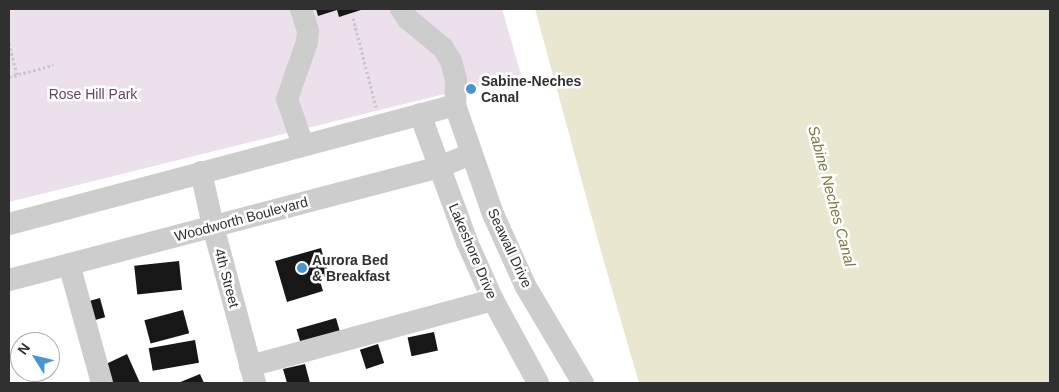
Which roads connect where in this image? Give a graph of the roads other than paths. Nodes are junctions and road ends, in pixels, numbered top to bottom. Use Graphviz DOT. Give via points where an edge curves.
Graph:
graph roads {
  1 [pos="301,9"];
  2 [pos="401,9"];
  3 [pos="455,105"];
  4 [pos="420,114"];
  5 [pos="303,145"];
  6 [pos="472,154"];
  7 [pos="439,167"];
  8 [pos="201,172"];
  9 [pos="9,224"];
  10 [pos="213,226"];
  11 [pos="69,264"];
  12 [pos="9,280"];
  13 [pos="493,300"];
  14 [pos="252,374"];
  15 [pos="102,383"];
  16 [pos="538,383"];
  17 [pos="583,383"];
  1 -- 5 [label="street" via="308,31 307,42 287,99"];
  2 -- 3 [label="street" via="442,48 451,62 456,80"];
  3 -- 4 [label="street"];
  3 -- 6 [label="street, Seawall Drive"];
  4 -- 5 [label="street"];
  4 -- 7 [label="street, Lakeshore Drive"];
  5 -- 8 [label="street"];
  6 -- 7 [label="street, Woodworth Boulevard"];
  6 -- 17 [label="street, Seawall Drive" via="493,214 526,286"];
  7 -- 10 [label="street, Woodworth Boulevard"];
  7 -- 13 [label="street, Lakeshore Drive"];
  8 -- 9 [label="street"];
  8 -- 10 [label="street, 4th Street"];
  10 -- 11 [label="street, Woodworth Boulevard"];
  10 -- 14 [label="street, 4th Street"];
  11 -- 12 [label="street, Woodworth Boulevard"];
  11 -- 15 [label="street"];
  13 -- 14 [label="street"];
  13 -- 16 [label="street, Lakeshore Drive"];
}
